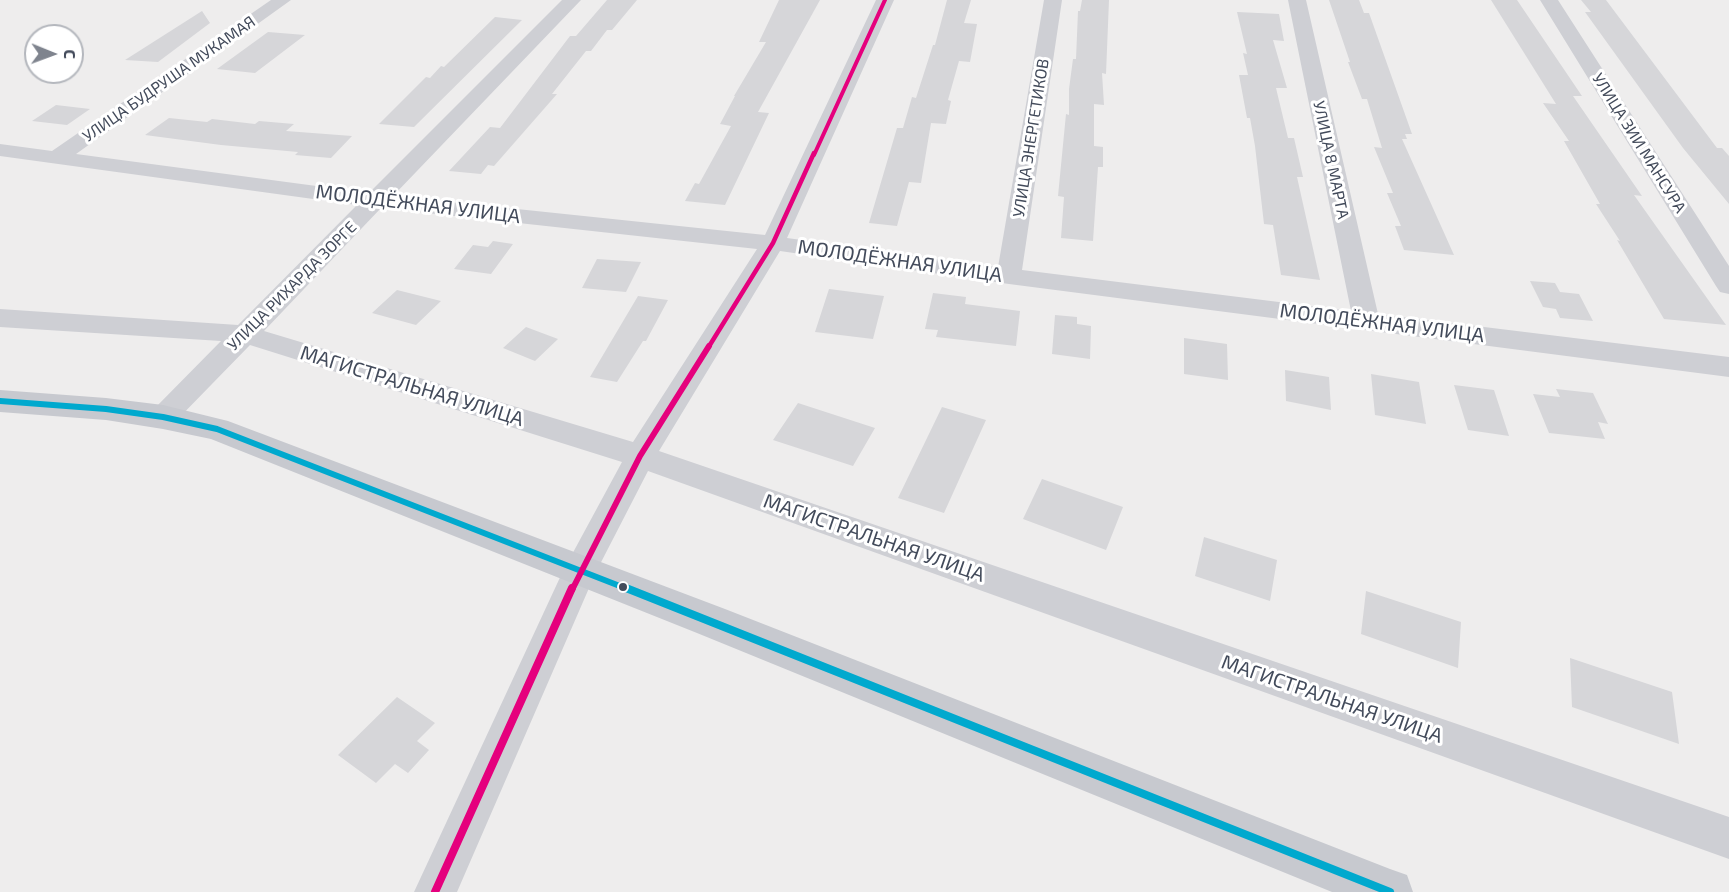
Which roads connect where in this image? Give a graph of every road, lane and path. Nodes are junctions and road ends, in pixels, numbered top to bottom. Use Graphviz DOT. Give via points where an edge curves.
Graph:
graph roads {
  1 [pos="282,0"];
  2 [pos="572,0"];
  3 [pos="885,0"];
  4 [pos="1053,0"];
  5 [pos="1297,0"];
  6 [pos="1549,0"];
  7 [pos="0,150"];
  8 [pos="56,158"];
  9 [pos="378,201"];
  10 [pos="773,243"];
  11 [pos="1009,276"];
  12 [pos="1729,286"];
  13 [pos="0,318"];
  14 [pos="1366,321"];
  15 [pos="245,334"];
  16 [pos="1729,367"];
  17 [pos="0,401"];
  18 [pos="163,417"];
  19 [pos="640,456"];
  20 [pos="580,571"];
  21 [pos="1729,838"];
  22 [pos="435,892"];
  23 [pos="1390,892"];
  1 -- 8 [label="street, УЛИЦА БУДРУША МУКАМАЯ"];
  2 -- 9 [label="street, УЛИЦА РИХАРДА ЗОРГЕ"];
  3 -- 10 [label="street"];
  4 -- 11 [label="street, УЛИЦА ЭНЕРГЕТИКОВ"];
  5 -- 14 [label="street, УЛИЦА 8 МАРТА"];
  6 -- 12 [label="street, УЛИЦА ЗИИ МАНСУРА"];
  7 -- 8 [label="street, МОЛОДЁЖНАЯ УЛИЦА"];
  8 -- 9 [label="street, МОЛОДЁЖНАЯ УЛИЦА"];
  9 -- 10 [label="street, МОЛОДЁЖНАЯ УЛИЦА"];
  9 -- 15 [label="street, УЛИЦА РИХАРДА ЗОРГЕ"];
  10 -- 11 [label="street, МОЛОДЁЖНАЯ УЛИЦА"];
  10 -- 19 [label="street"];
  11 -- 14 [label="street, МОЛОДЁЖНАЯ УЛИЦА"];
  13 -- 15 [label="street, МАГИСТРАЛЬНАЯ УЛИЦА"];
  14 -- 16 [label="street, МОЛОДЁЖНАЯ УЛИЦА"];
  15 -- 18 [label="street, УЛИЦА РИХАРДА ЗОРГЕ"];
  15 -- 19 [label="street, МАГИСТРАЛЬНАЯ УЛИЦА"];
  17 -- 18 [label="main road"];
  18 -- 20 [label="main road" via="217,429"];
  19 -- 20 [label="street"];
  19 -- 21 [label="street, МАГИСТРАЛЬНАЯ УЛИЦА"];
  20 -- 22 [label="street"];
  20 -- 23 [label="main road"];
}
